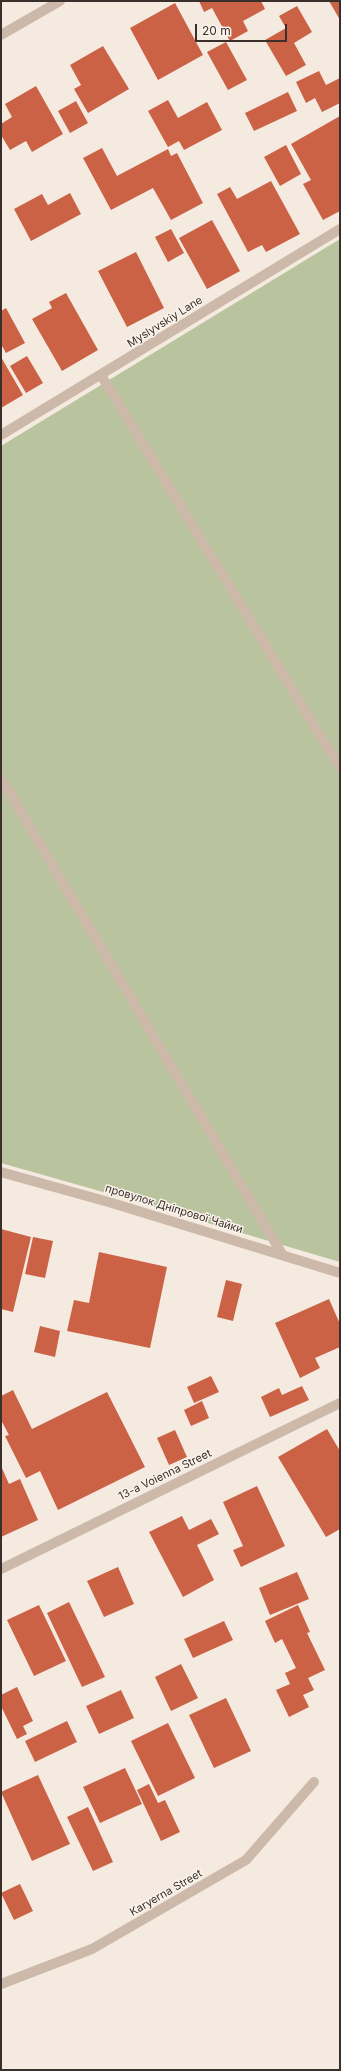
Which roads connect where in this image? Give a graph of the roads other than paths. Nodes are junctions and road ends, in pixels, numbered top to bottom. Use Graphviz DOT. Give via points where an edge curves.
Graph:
graph roads {
  1 [pos="60,1"];
  2 [pos="1,35"];
  3 [pos="340,229"];
  4 [pos="101,375"];
  5 [pos="1,435"];
  6 [pos="340,768"];
  7 [pos="1,778"];
  8 [pos="1,1172"];
  9 [pos="282,1254"];
  10 [pos="340,1273"];
  11 [pos="340,1403"];
  12 [pos="1,1570"];
  13 [pos="314,1782"];
  14 [pos="1,1984"];
  1 -- 2 [label="street"];
  3 -- 4 [label="street, Myslyvskiy Lane"];
  4 -- 5 [label="street, Myslyvskiy Lane"];
  4 -- 6 [label="street"];
  7 -- 9 [label="street"];
  8 -- 9 [label="street, провулок Дніпрової Чайки"];
  9 -- 10 [label="street, провулок Дніпрової Чайки"];
  11 -- 12 [label="street, 13-a Voienna Street"];
  13 -- 14 [label="street, Karyerna Street" via="246,1860 92,1950"];
}
